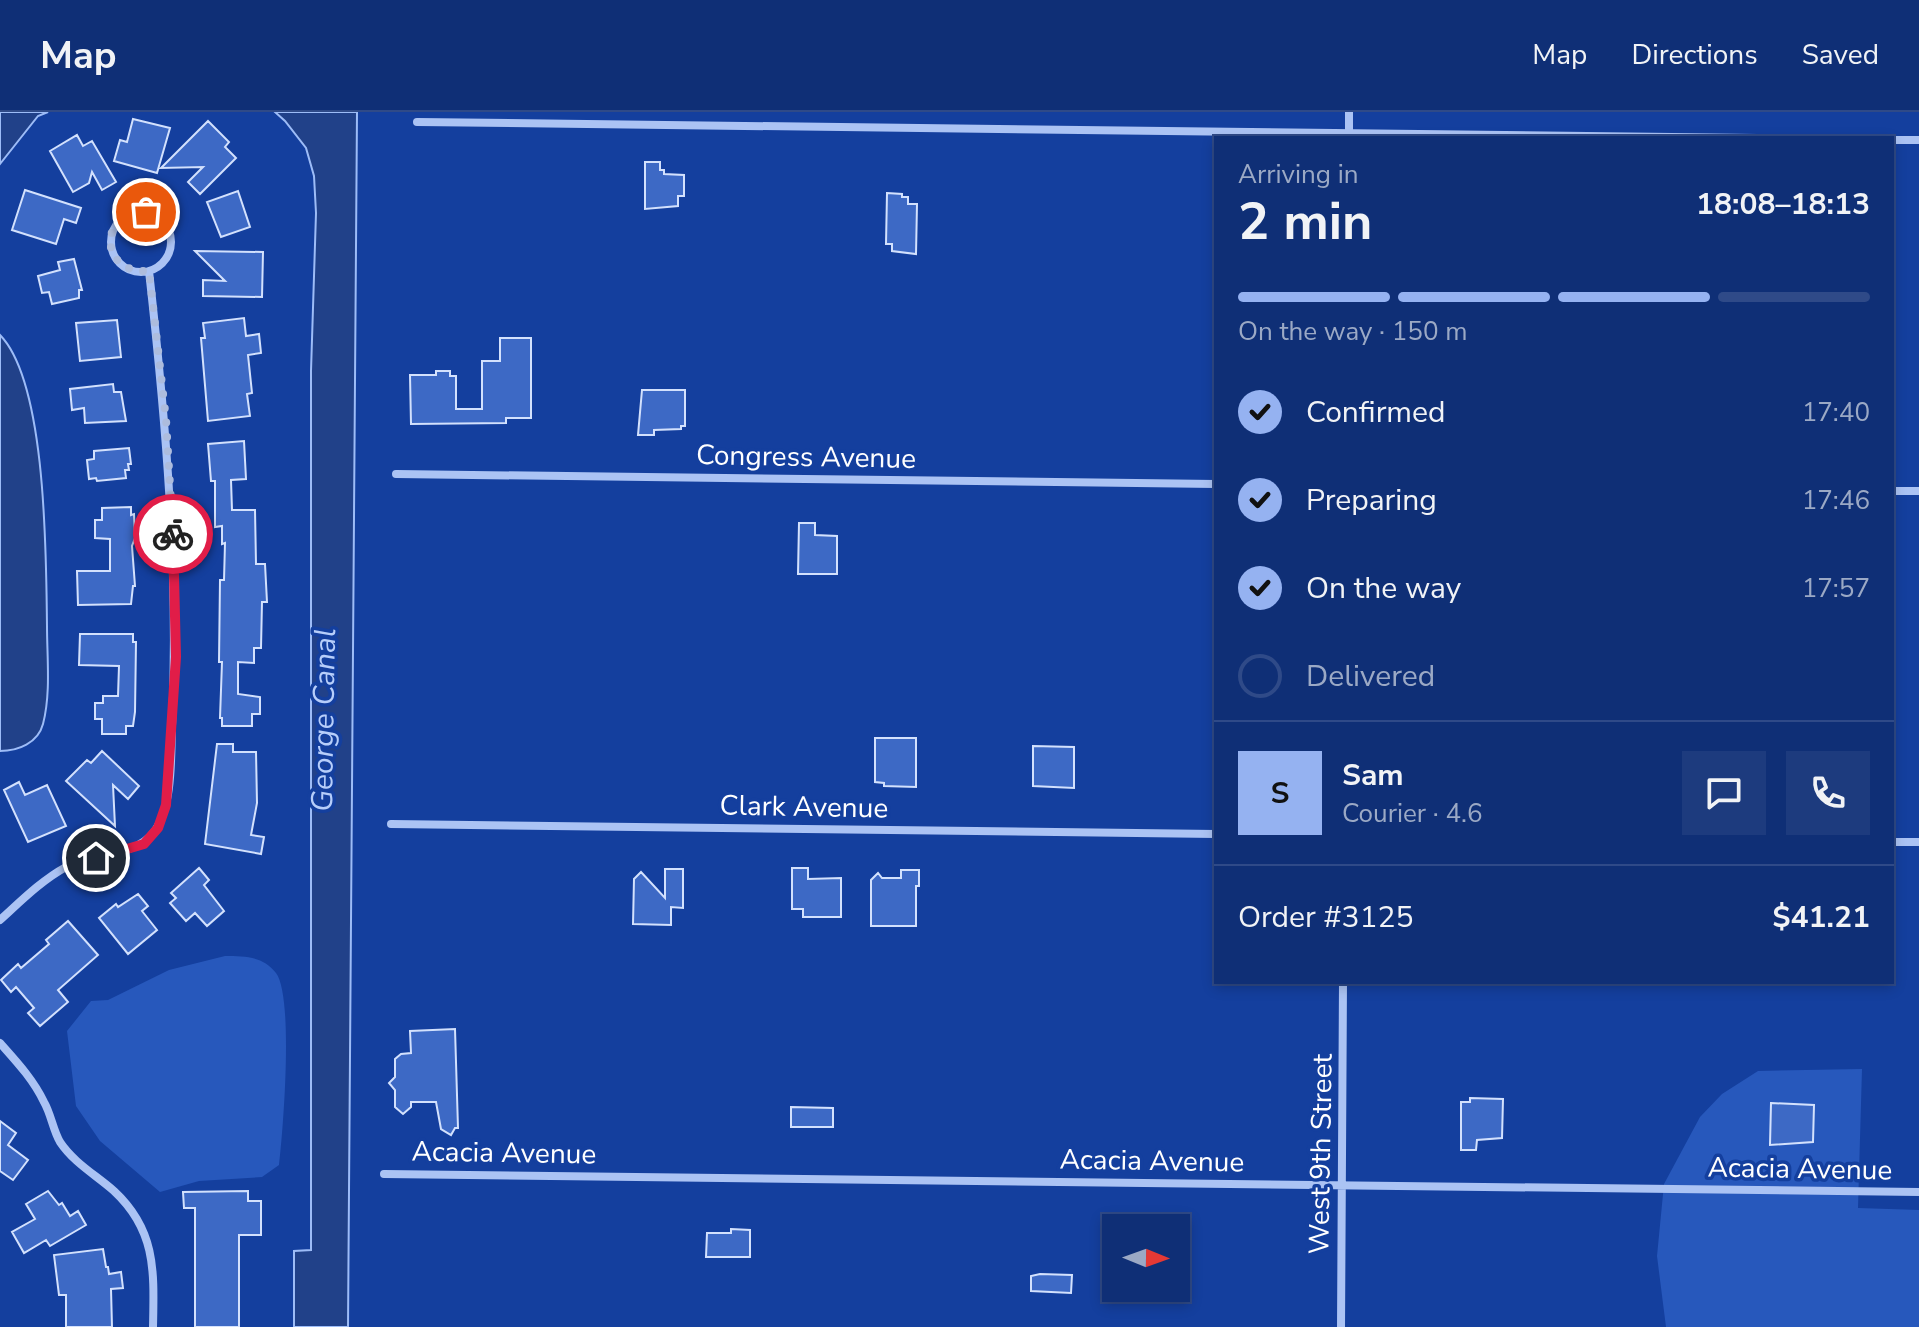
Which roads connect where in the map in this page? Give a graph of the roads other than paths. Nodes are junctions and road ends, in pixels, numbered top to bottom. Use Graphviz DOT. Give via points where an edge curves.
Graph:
graph roads {
  1 [pos="1349,112"];
  2 [pos="417,122"];
  3 [pos="1349,136"];
  4 [pos="1894,140"];
  5 [pos="1919,140"];
  6 [pos="149,271"];
  7 [pos="396,474"];
  8 [pos="1214,484"];
  9 [pos="1894,491"];
  10 [pos="1919,491"];
  11 [pos="391,824"];
  12 [pos="1214,834"];
  13 [pos="1894,842"];
  14 [pos="1919,842"];
  15 [pos="0,920"];
  16 [pos="1343,984"];
  17 [pos="0,1043"];
  18 [pos="384,1174"];
  19 [pos="1342,1185"];
  20 [pos="1919,1192"];
  21 [pos="153,1327"];
  22 [pos="1341,1327"];
  1 -- 3 [label="street"];
  2 -- 3 [label="street"];
  4 -- 5 [label="street"];
  6 -- 6 [label="street" via="166,259 171,239 156,216 136,212 115,225 110,246 124,268"];
  6 -- 15 [label="street" via="173,528 176,657 166,805 158,828 144,844 68,866"];
  7 -- 8 [label="street, Congress Avenue"];
  9 -- 10 [label="street"];
  11 -- 12 [label="street, Clark Avenue"];
  13 -- 14 [label="street"];
  16 -- 19 [label="street, West 9th Street"];
  17 -- 21 [label="street" via="45,1102 59,1140 73,1159 138,1218 150,1244"];
  18 -- 19 [label="street, Acacia Avenue"];
  19 -- 20 [label="street, Acacia Avenue"];
  19 -- 22 [label="street, West 9th Street"];
}
